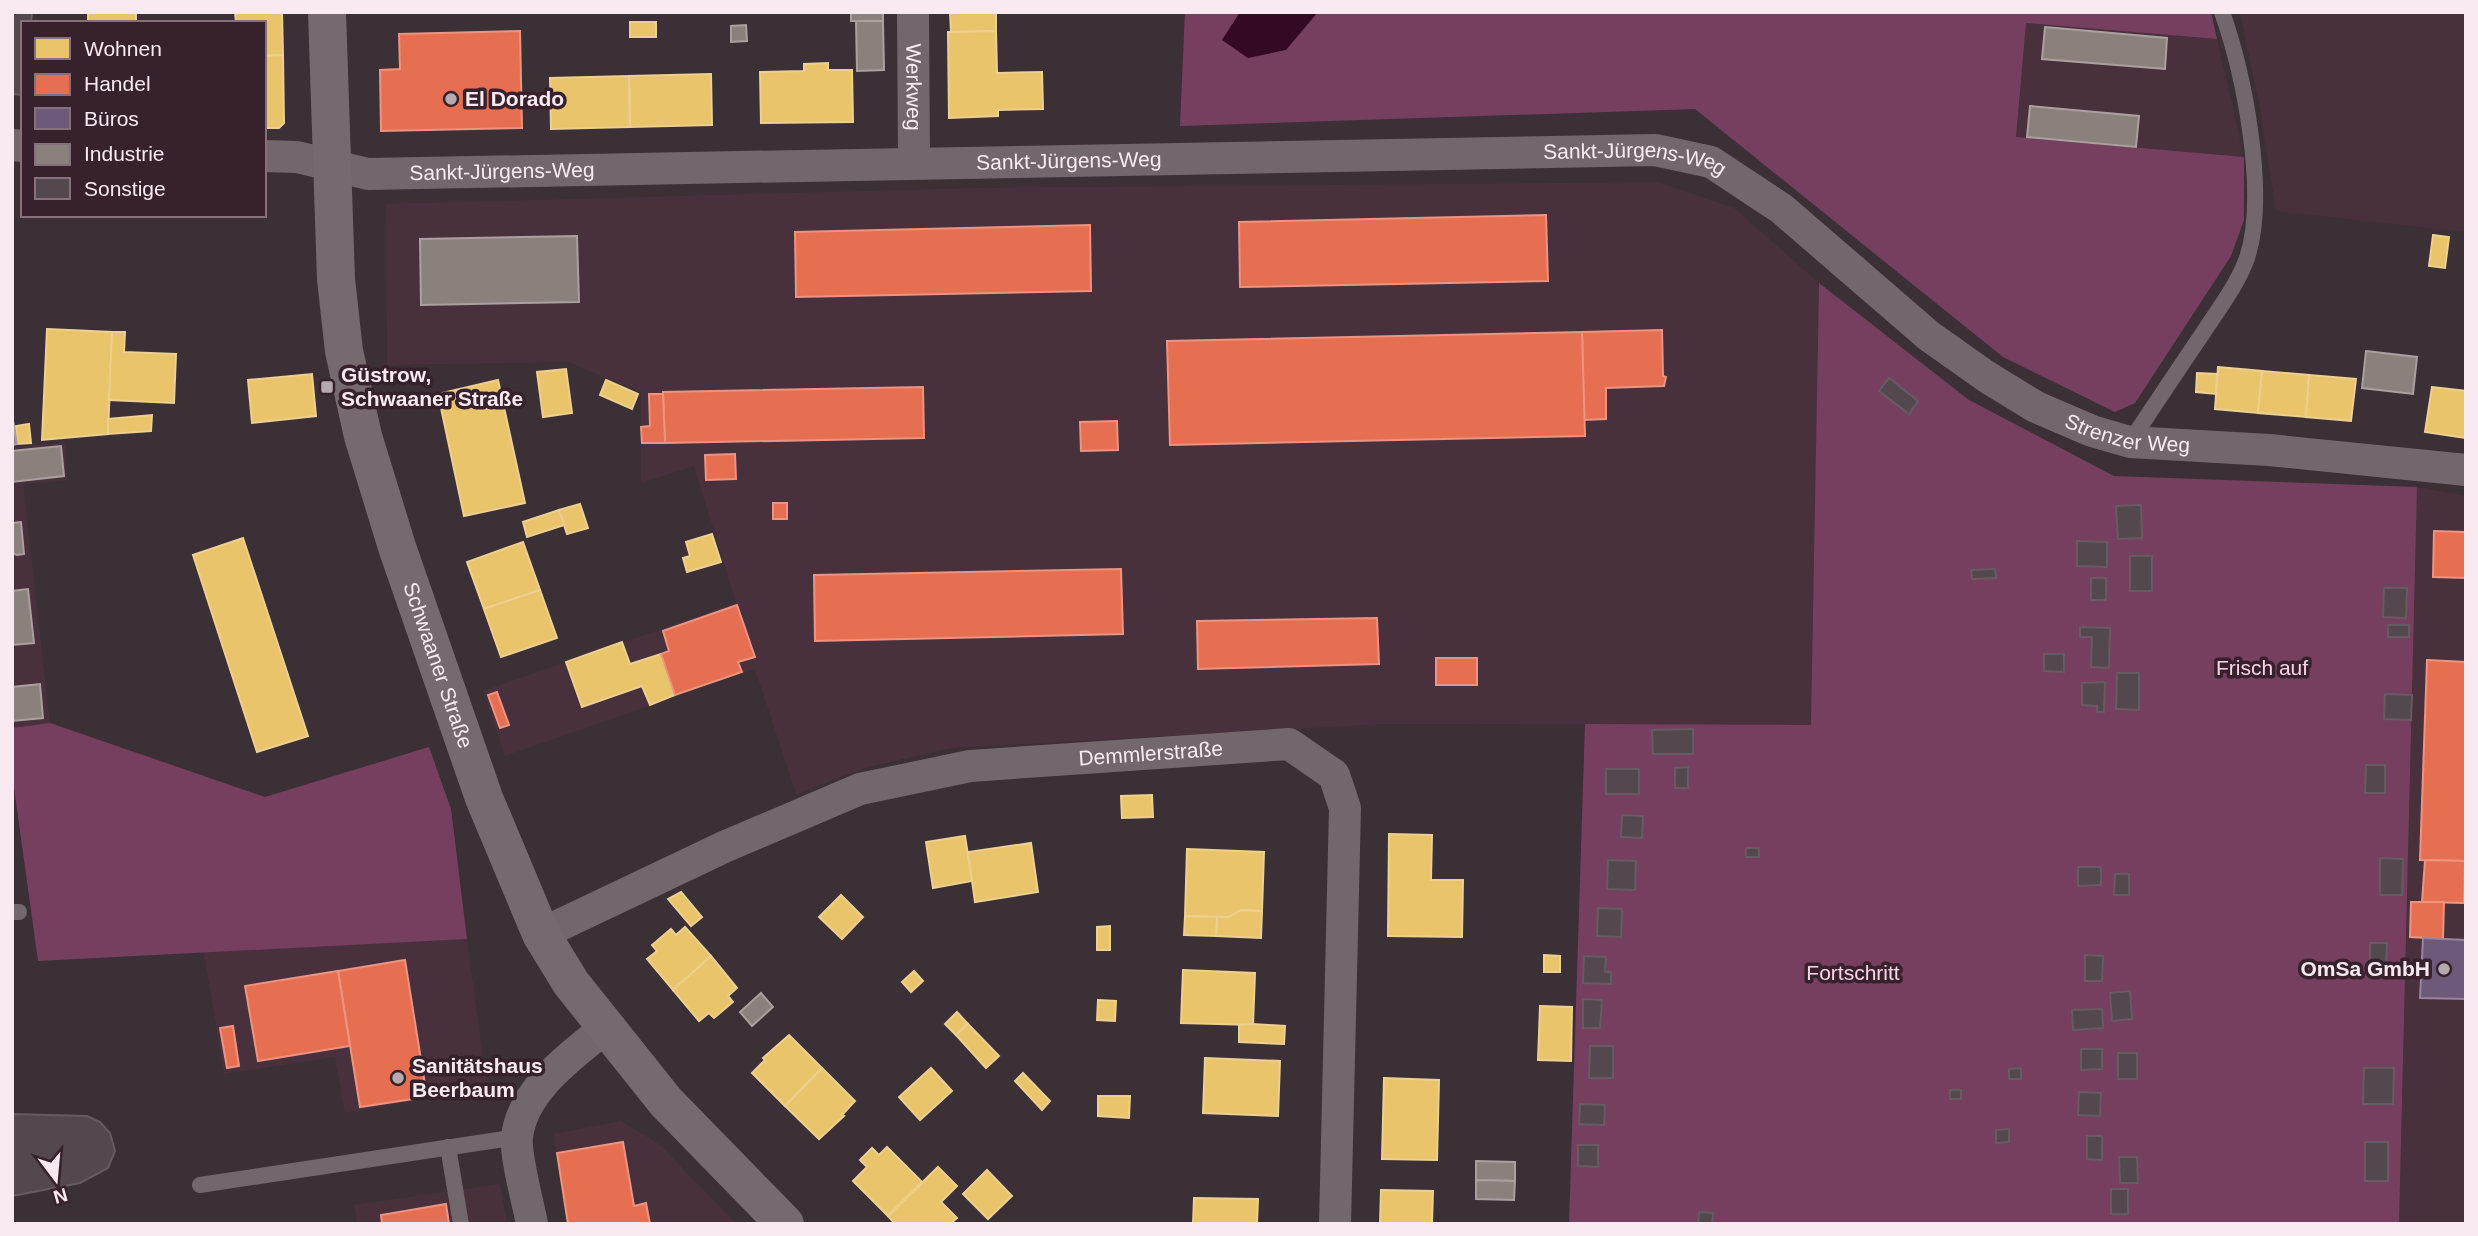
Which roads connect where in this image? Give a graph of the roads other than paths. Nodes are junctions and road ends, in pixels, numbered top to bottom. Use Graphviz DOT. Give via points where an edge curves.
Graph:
graph roads {
  1 [pos="327,12"];
  2 [pos="913,12"];
  3 [pos="2222,12"];
  4 [pos="266,156"];
  5 [pos="914,163"];
  6 [pos="331,165"];
  7 [pos="1841,258"];
  8 [pos="2130,442"];
  9 [pos="2466,471"];
  10 [pos="541,934"];
  11 [pos="604,1029"];
  12 [pos="517,1137"];
  13 [pos="448,1147"];
  14 [pos="200,1185"];
  15 [pos="461,1224"];
  16 [pos="532,1224"];
  17 [pos="785,1224"];
  18 [pos="1335,1224"];
  1 -- 6 [label="main road, Schwaaner Straße"];
  2 -- 5 [label="street, Werkweg"];
  3 -- 8 [label="lane" via="2239,60 2253,161 2254,211 2247,257 2225,300"];
  4 -- 6 [label="street, Sankt-Jürgens-Weg"];
  5 -- 6 [label="street, Sankt-Jürgens-Weg" via="368,174"];
  5 -- 7 [label="street, Sankt-Jürgens-Weg" via="1655,150 1711,162 1782,209"];
  6 -- 10 [label="main road, Schwaaner Straße" via="344,351 363,436 484,798"];
  7 -- 8 [label="street, Strenzer Weg" via="1929,336 1987,377 2036,407"];
  8 -- 9 [label="street, Strenzer Weg" via="2269,450"];
  10 -- 11 [label="main road, Schwaaner Straße"];
  10 -- 18 [label="street, Demmlerstraße" via="860,789 970,766 1289,744 1334,775 1345,808"];
  11 -- 12 [label="street" via="545,1080 532,1098"];
  11 -- 17 [label="main road, Schwaaner Straße" via="666,1102"];
  12 -- 13 [label="lane"];
  12 -- 16 [label="street"];
  13 -- 14 [label="lane"];
  13 -- 15 [label="lane"];
}
